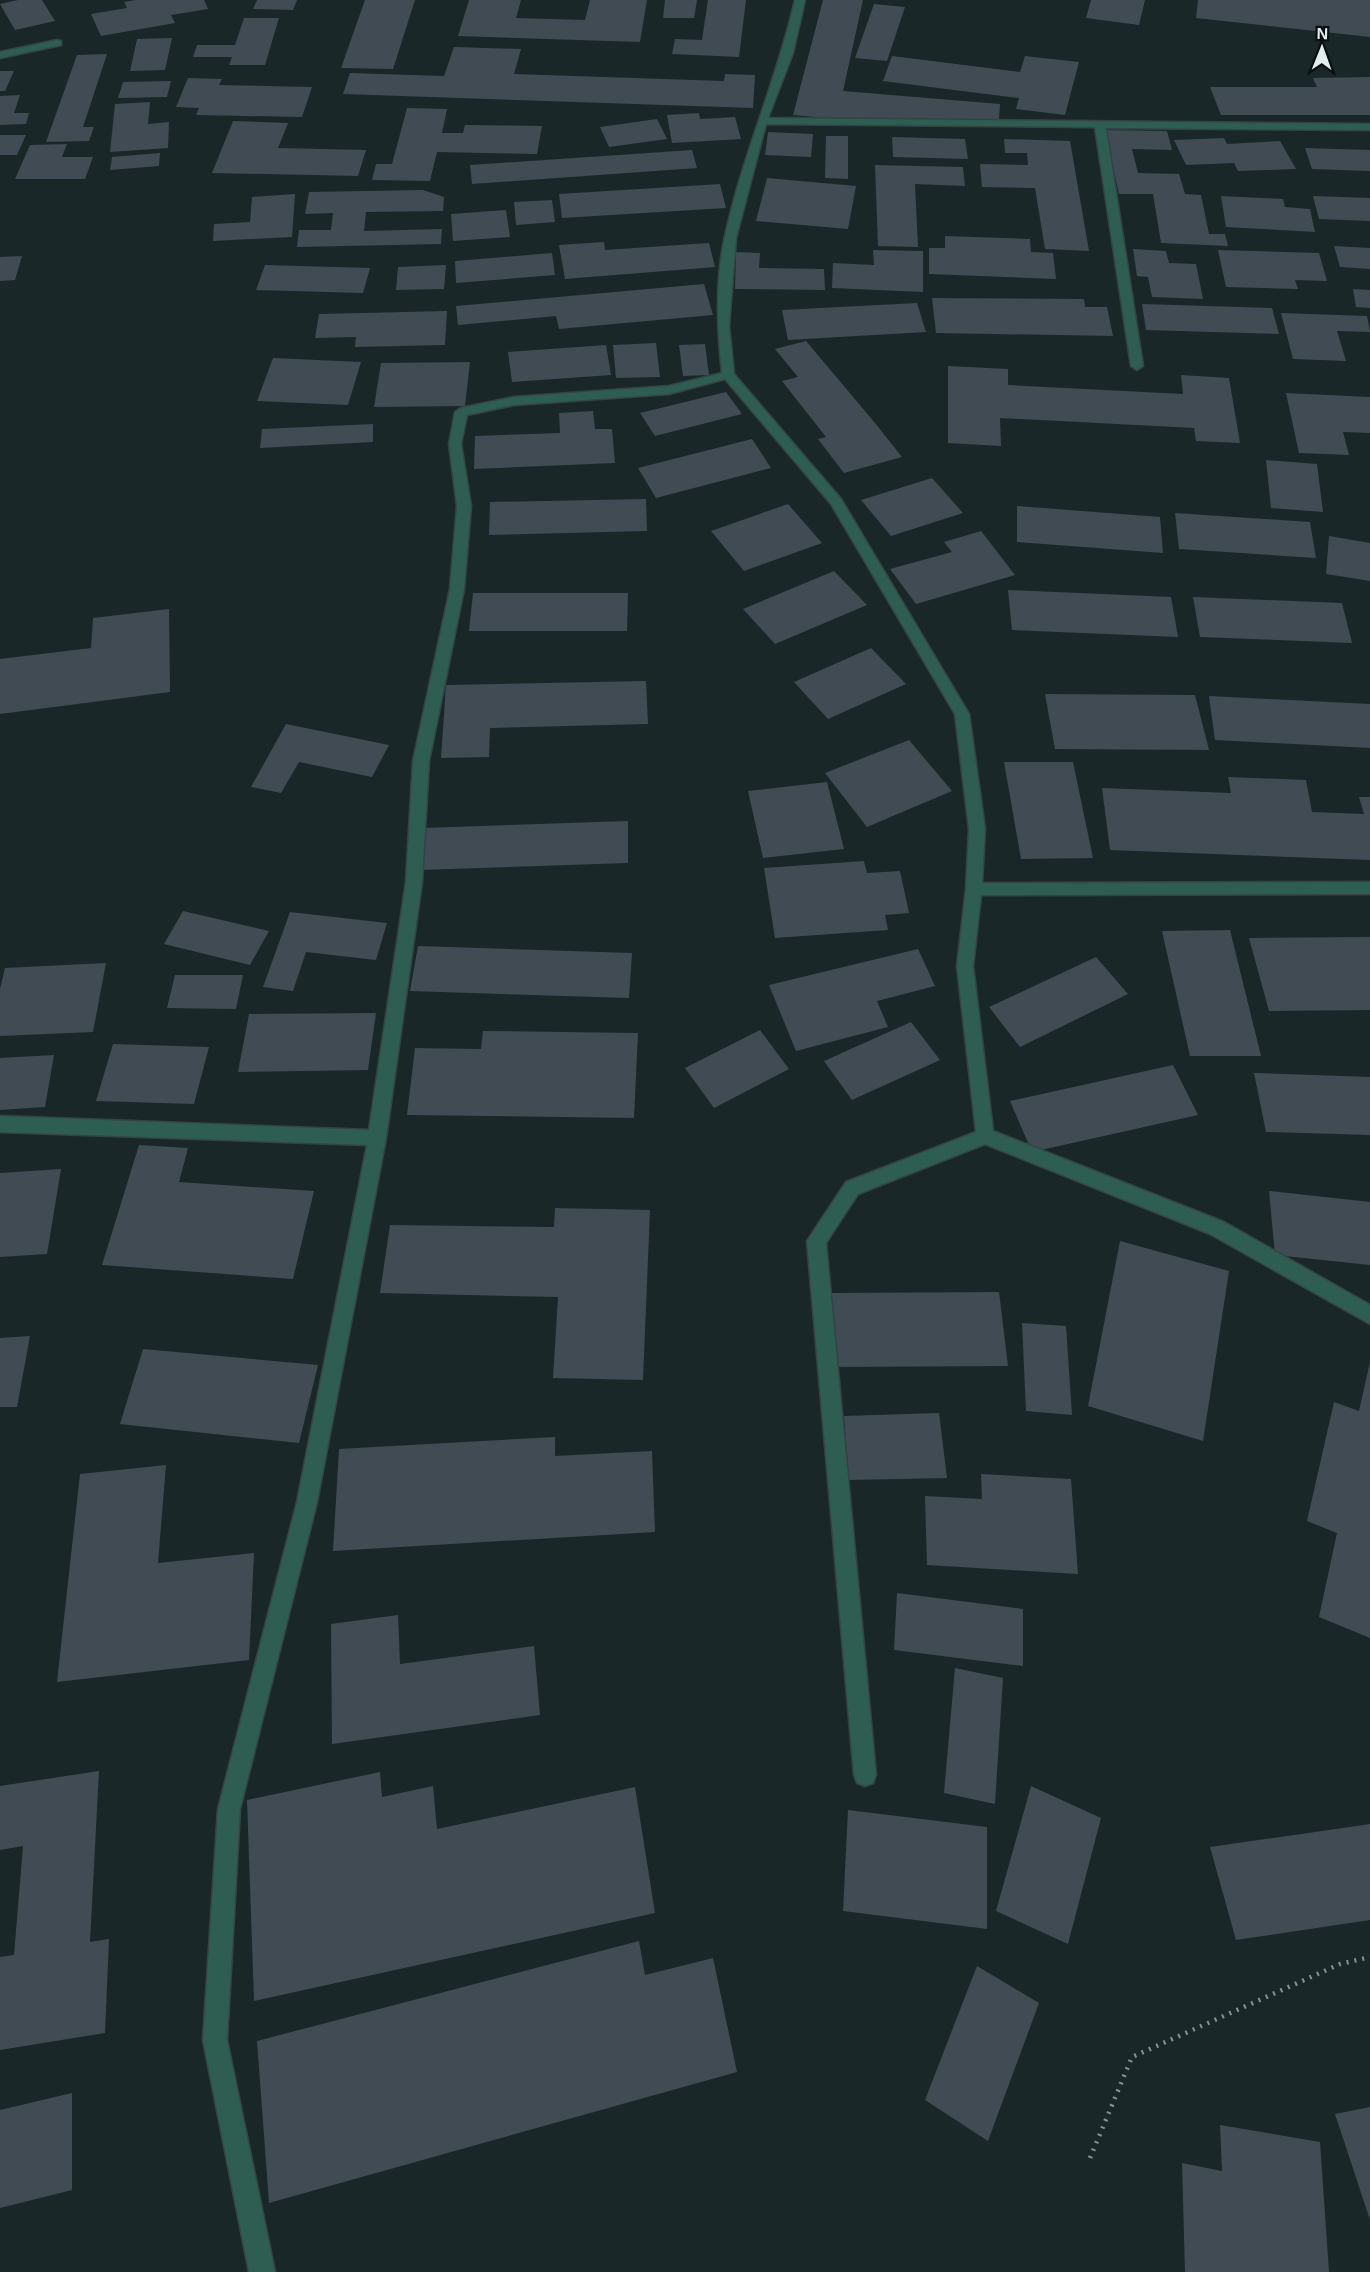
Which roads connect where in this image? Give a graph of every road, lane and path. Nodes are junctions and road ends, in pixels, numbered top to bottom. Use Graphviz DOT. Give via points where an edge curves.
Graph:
graph roads {
  1 [pos="800,0"];
  2 [pos="57,43"];
  3 [pos="0,55"];
  4 [pos="762,121"];
  5 [pos="1100,123"];
  6 [pos="1370,127"];
  7 [pos="1137,366"];
  8 [pos="728,375"];
  9 [pos="1370,888"];
  10 [pos="974,889"];
  11 [pos="0,1124"];
  12 [pos="985,1136"];
  13 [pos="376,1138"];
  14 [pos="1370,1315"];
  15 [pos="865,1774"];
  16 [pos="1370,1957"];
  17 [pos="1090,2158"];
  18 [pos="262,2272"];
  1 -- 4 [label="street" via="788,53"];
  2 -- 3 [label="street"];
  4 -- 5 [label="street"];
  4 -- 8 [label="street" via="730,238 723,326"];
  5 -- 6 [label="street"];
  5 -- 7 [label="street"];
  8 -- 10 [label="street" via="836,502 962,714 977,829"];
  8 -- 13 [label="street" via="669,390 514,402 461,412 455,444 464,506 457,589 421,761 414,882"];
  9 -- 10 [label="street"];
  10 -- 12 [label="street" via="965,966"];
  11 -- 13 [label="street"];
  12 -- 14 [label="street" via="1217,1228"];
  12 -- 15 [label="street" via="852,1188 816,1241"];
  13 -- 18 [label="street" via="307,1502 229,1809 215,2040"];
  16 -- 17 [label="path" via="1340,1964 1132,2057"];
}
